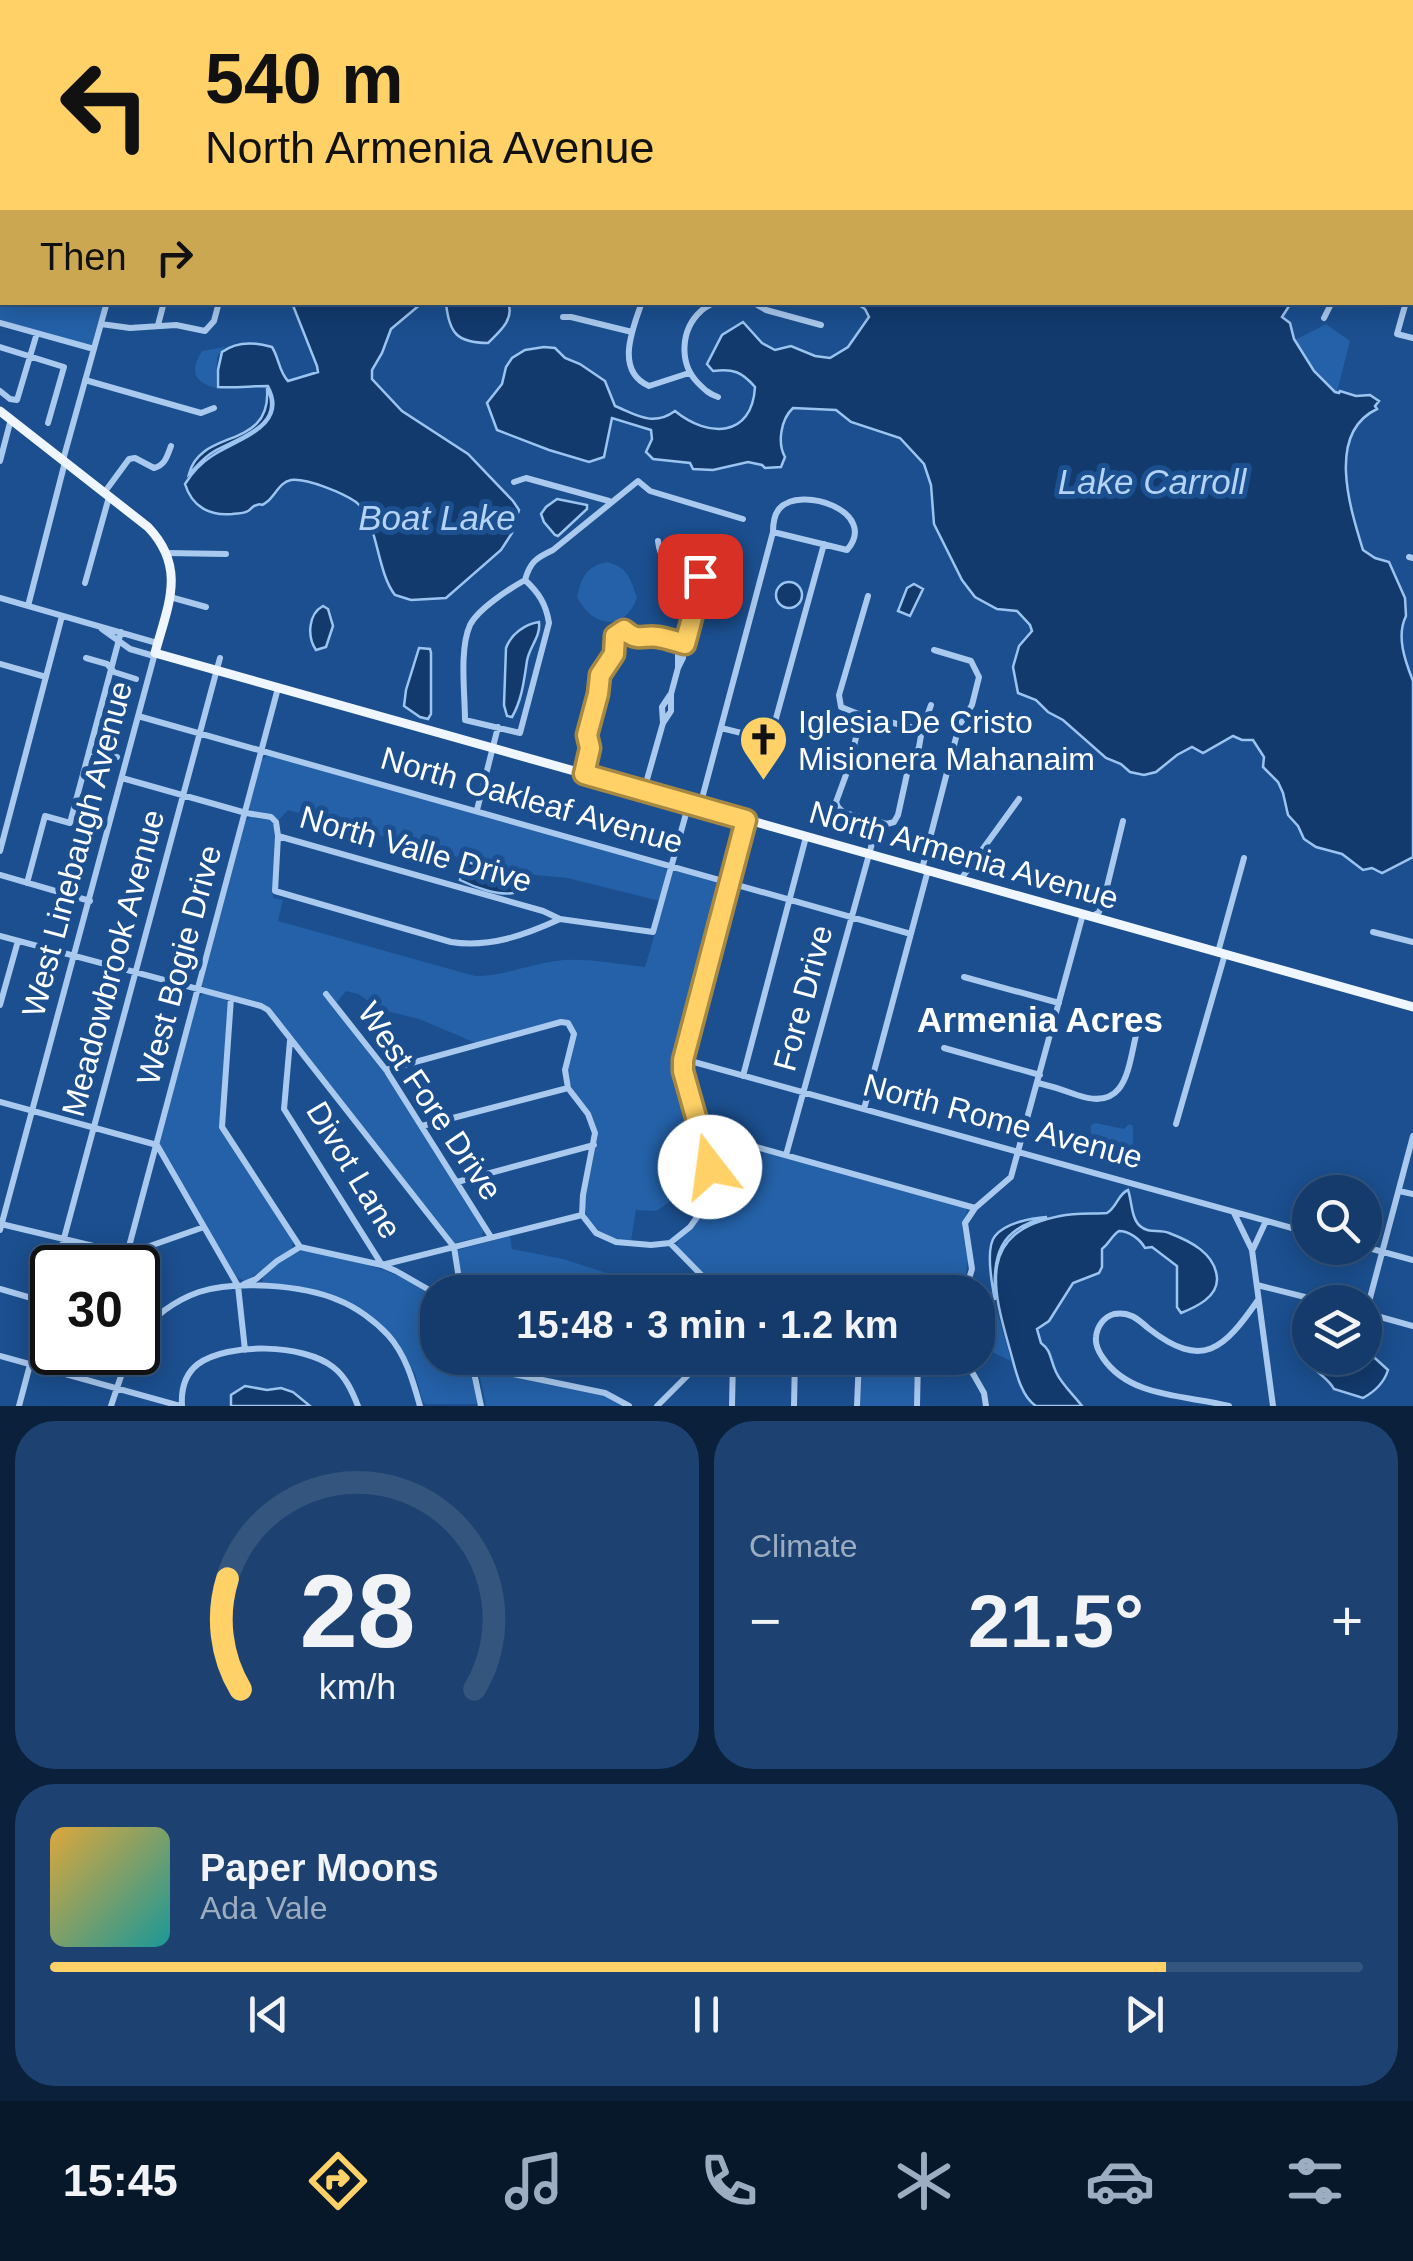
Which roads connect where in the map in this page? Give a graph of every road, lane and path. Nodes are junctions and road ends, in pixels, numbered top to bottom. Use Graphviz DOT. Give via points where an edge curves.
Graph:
graph roads {
  1 [pos="106,305"];
  2 [pos="163,305"];
  3 [pos="219,305"];
  4 [pos="641,305"];
  5 [pos="710,305"];
  6 [pos="757,305"];
  7 [pos="1330,305"];
  8 [pos="1405,305"];
  9 [pos="562,317"];
  10 [pos="1324,318"];
  11 [pos="0,323"];
  12 [pos="101,324"];
  13 [pos="158,325"];
  14 [pos="821,325"];
  15 [pos="632,332"];
  16 [pos="37,333"];
  17 [pos="1413,338"];
  18 [pos="0,347"];
  19 [pos="94,349"];
  20 [pos="30,356"];
  21 [pos="689,374"];
  22 [pos="86,380"];
  23 [pos="0,391"];
  24 [pos="718,397"];
  25 [pos="214,408"];
  26 [pos="0,411"];
  27 [pos="11,419"];
  28 [pos="48,423"];
  29 [pos="171,446"];
  30 [pos="0,461"];
  31 [pos="64,462"];
  32 [pos="514,482"];
  33 [pos="107,494"];
  34 [pos="610,502"];
  35 [pos="743,518"];
  36 [pos="773,532"];
  37 [pos="658,540"];
  38 [pos="824,544"];
  39 [pos="167,553"];
  40 [pos="226,554"];
  41 [pos="525,580"];
  42 [pos="86,582"];
  43 [pos="868,596"];
  44 [pos="0,598"];
  45 [pos="170,598"];
  46 [pos="28,606"];
  47 [pos="206,607"];
  48 [pos="62,616"];
  49 [pos="96,626"];
  50 [pos="121,632"];
  51 [pos="118,642"];
  52 [pos="684,646"];
  53 [pos="934,650"];
  54 [pos="155,651"];
  55 [pos="86,658"];
  56 [pos="220,658"];
  57 [pos="0,664"];
  58 [pos="111,667"];
  59 [pos="216,671"];
  60 [pos="46,677"];
  61 [pos="136,679"];
  62 [pos="278,688"];
  63 [pos="930,706"];
  64 [pos="138,716"];
  65 [pos="861,716"];
  66 [pos="498,727"];
  67 [pos="721,728"];
  68 [pos="922,730"];
  69 [pos="200,733"];
  70 [pos="492,749"];
  71 [pos="262,750"];
  72 [pos="89,751"];
  73 [pos="117,757"];
  74 [pos="580,773"];
  75 [pos="122,778"];
  76 [pos="646,786"];
  77 [pos="184,796"];
  78 [pos="1019,798"];
  79 [pos="695,804"];
  80 [pos="476,810"];
  81 [pos="246,813"];
  82 [pos="746,820"];
  83 [pos="1124,821"];
  84 [pos="878,822"];
  85 [pos="278,836"];
  86 [pos="806,837"];
  87 [pos="0,851"];
  88 [pos="869,853"];
  89 [pos="1244,858"];
  90 [pos="671,865"];
  91 [pos="925,870"];
  92 [pos="0,876"];
  93 [pos="961,880"];
  94 [pos="728,882"];
  95 [pos="27,883"];
  96 [pos="789,900"];
  97 [pos="90,901"];
  98 [pos="1087,915"];
  99 [pos="851,917"];
  100 [pos="560,919"];
  101 [pos="1373,932"];
  102 [pos="911,934"];
  103 [pos="0,936"];
  104 [pos="18,941"];
  105 [pos="1413,942"];
  106 [pos="1221,953"];
  107 [pos="75,955"];
  108 [pos="137,972"];
  109 [pos="964,977"];
  110 [pos="199,990"];
  111 [pos="326,994"];
  112 [pos="231,998"];
  113 [pos="1060,1004"];
  114 [pos="0,1006"];
  115 [pos="1413,1006"];
  116 [pos="1137,1024"];
  117 [pos="290,1040"];
  118 [pos="944,1048"];
  119 [pos="683,1060"];
  120 [pos="386,1070"];
  121 [pos="744,1076"];
  122 [pos="1039,1079"];
  123 [pos="568,1088"];
  124 [pos="804,1092"];
  125 [pos="0,1102"];
  126 [pos="864,1109"];
  127 [pos="32,1111"];
  128 [pos="1176,1124"];
  129 [pos="422,1126"];
  130 [pos="95,1128"];
  131 [pos="702,1134"];
  132 [pos="1413,1136"];
  133 [pos="156,1145"];
  134 [pos="594,1145"];
  135 [pos="1019,1152"];
  136 [pos="786,1155"];
  137 [pos="457,1182"];
  138 [pos="1399,1190"];
  139 [pos="1413,1194"];
  140 [pos="975,1208"];
  141 [pos="1233,1212"];
  142 [pos="582,1215"];
  143 [pos="1266,1221"];
  144 [pos="0,1226"];
  145 [pos="204,1227"];
  146 [pos="1292,1228"];
  147 [pos="491,1237"];
  148 [pos="64,1240"];
  149 [pos="670,1242"];
  150 [pos="63,1245"];
  151 [pos="86,1245"];
  152 [pos="129,1245"];
  153 [pos="153,1245"];
  154 [pos="454,1246"];
  155 [pos="300,1247"];
  156 [pos="1252,1250"];
  157 [pos="1382,1252"];
  158 [pos="1413,1260"];
  159 [pos="382,1265"];
  160 [pos="459,1275"];
  161 [pos="702,1275"];
  162 [pos="970,1275"];
  163 [pos="420,1284"];
  164 [pos="1257,1285"];
  165 [pos="238,1286"];
  166 [pos="0,1290"];
  167 [pos="1292,1294"];
  168 [pos="30,1298"];
  169 [pos="1258,1300"];
  170 [pos="160,1313"];
  171 [pos="1382,1317"];
  172 [pos="1413,1326"];
  173 [pos="244,1350"];
  174 [pos="0,1356"];
  175 [pos="30,1364"];
  176 [pos="68,1375"];
  177 [pos="121,1375"];
  178 [pos="475,1375"];
  179 [pos="530,1375"];
  180 [pos="688,1375"];
  181 [pos="733,1375"];
  182 [pos="795,1375"];
  183 [pos="858,1375"];
  184 [pos="918,1375"];
  185 [pos="974,1375"];
  186 [pos="116,1389"];
  187 [pos="18,1406"];
  188 [pos="111,1406"];
  189 [pos="181,1406"];
  190 [pos="358,1406"];
  191 [pos="420,1406"];
  192 [pos="481,1406"];
  193 [pos="629,1406"];
  194 [pos="657,1406"];
  195 [pos="732,1406"];
  196 [pos="794,1406"];
  197 [pos="857,1406"];
  198 [pos="917,1406"];
  199 [pos="986,1406"];
  200 [pos="1228,1406"];
  201 [pos="1273,1406"];
  1 -- 12 [label="street"];
  2 -- 13 [label="street"];
  3 -- 13 [label="street" via="205,331"];
  4 -- 15 [label="street"];
  5 -- 21 [label="street" via="689,329"];
  6 -- 14 [label="street"];
  7 -- 10 [label="street"];
  8 -- 17 [label="street" via="1398,334"];
  9 -- 15 [label="street"];
  11 -- 16 [label="street"];
  12 -- 13 [label="street"];
  12 -- 19 [label="street"];
  15 -- 21 [label="street" via="628,349 637,381 650,386"];
  16 -- 19 [label="street"];
  16 -- 20 [label="street"];
  18 -- 20 [label="street"];
  19 -- 22 [label="street"];
  20 -- 23 [label="street" via="16,400"];
  20 -- 28 [label="street" via="64,367"];
  21 -- 24 [label="street"];
  22 -- 25 [label="street" via="201,414"];
  22 -- 31 [label="street"];
  26 -- 27 [label="main road"];
  27 -- 30 [label="street"];
  27 -- 31 [label="main road"];
  29 -- 33 [label="street" via="161,466 129,459"];
  31 -- 33 [label="main road"];
  31 -- 46 [label="street"];
  32 -- 34 [label="street" via="526,478"];
  33 -- 39 [label="main road, West Linebaugh Avenue" via="148,527"];
  33 -- 42 [label="street"];
  34 -- 35 [label="street" via="638,482"];
  34 -- 41 [label="street" via="530,564"];
  36 -- 38 [label="street"];
  36 -- 38 [label="street" via="780,508 816,500 848,515 856,529 847,550"];
  36 -- 67 [label="street"];
  37 -- 52 [label="street" via="666,562 702,578"];
  38 -- 67 [label="street" via="770,740"];
  39 -- 40 [label="street"];
  39 -- 45 [label="main road, West Linebaugh Avenue"];
  41 -- 66 [label="street" via="546,606 549,623 520,733"];
  41 -- 66 [label="street" via="476,617 464,648 465,720"];
  43 -- 65 [label="street" via="839,696 841,706"];
  44 -- 46 [label="street"];
  45 -- 47 [label="street"];
  45 -- 54 [label="main road, West Linebaugh Avenue"];
  46 -- 48 [label="street"];
  48 -- 49 [label="street"];
  48 -- 60 [label="street"];
  49 -- 50 [label="street"];
  49 -- 51 [label="street"];
  50 -- 51 [label="street"];
  50 -- 54 [label="street"];
  51 -- 54 [label="street"];
  51 -- 58 [label="street"];
  52 -- 74 [label="street" via="634,627 615,636"];
  52 -- 76 [label="street" via="662,707"];
  53 -- 91 [label="street" via="971,660 979,676 950,755"];
  54 -- 59 [label="main road, North Armenia Avenue"];
  54 -- 64 [label="street, West Linebaugh Avenue"];
  55 -- 58 [label="street"];
  56 -- 59 [label="street, Meadowbrook Avenue"];
  57 -- 60 [label="street"];
  58 -- 61 [label="street"];
  58 -- 72 [label="street"];
  59 -- 62 [label="main road, North Armenia Avenue"];
  59 -- 69 [label="street, Meadowbrook Avenue"];
  60 -- 87 [label="street"];
  62 -- 70 [label="main road, North Armenia Avenue"];
  62 -- 71 [label="street, West Bogie Drive"];
  63 -- 68 [label="street"];
  64 -- 69 [label="street, North Oakleaf Avenue"];
  64 -- 75 [label="street, West Linebaugh Avenue"];
  65 -- 68 [label="street"];
  65 -- 84 [label="street" via="836,802 844,812"];
  66 -- 70 [label="street"];
  67 -- 79 [label="street"];
  68 -- 84 [label="street" via="898,815 894,822"];
  69 -- 71 [label="street, North Oakleaf Avenue"];
  69 -- 77 [label="street, Meadowbrook Avenue"];
  70 -- 74 [label="main road, North Armenia Avenue"];
  70 -- 80 [label="street"];
  71 -- 80 [label="street, North Oakleaf Avenue"];
  71 -- 81 [label="street, West Bogie Drive"];
  72 -- 73 [label="street"];
  72 -- 95 [label="street" via="70,823 44,816"];
  74 -- 76 [label="main road, North Armenia Avenue"];
  75 -- 77 [label="street, North Valle Drive"];
  75 -- 97 [label="street, West Linebaugh Avenue"];
  76 -- 79 [label="main road, North Armenia Avenue"];
  77 -- 81 [label="street, North Valle Drive"];
  77 -- 108 [label="street, Meadowbrook Avenue"];
  78 -- 93 [label="street"];
  79 -- 82 [label="main road, North Armenia Avenue"];
  79 -- 90 [label="street"];
  80 -- 90 [label="street, North Oakleaf Avenue"];
  81 -- 85 [label="street, North Valle Drive" via="271,818"];
  81 -- 110 [label="street, West Bogie Drive"];
  82 -- 86 [label="main road, North Armenia Avenue"];
  82 -- 94 [label="street"];
  83 -- 98 [label="street" via="1099,912"];
  84 -- 88 [label="street"];
  85 -- 100 [label="street, North Valle Drive"];
  85 -- 100 [label="street" via="275,891 467,945 514,938"];
  86 -- 88 [label="main road, North Armenia Avenue"];
  86 -- 96 [label="street"];
  88 -- 91 [label="main road, North Armenia Avenue"];
  88 -- 99 [label="street, Fore Drive"];
  89 -- 106 [label="street"];
  90 -- 94 [label="street, North Oakleaf Avenue"];
  90 -- 100 [label="street, North Valle Drive" via="653,932"];
  91 -- 93 [label="main road, North Armenia Avenue"];
  91 -- 102 [label="street"];
  92 -- 95 [label="street"];
  93 -- 98 [label="main road, North Armenia Avenue"];
  94 -- 96 [label="street, North Oakleaf Avenue"];
  94 -- 119 [label="street"];
  95 -- 97 [label="street"];
  96 -- 99 [label="street, North Oakleaf Avenue"];
  96 -- 121 [label="street"];
  97 -- 107 [label="street, West Linebaugh Avenue"];
  98 -- 106 [label="main road, North Armenia Avenue"];
  98 -- 113 [label="street"];
  99 -- 102 [label="street, North Oakleaf Avenue"];
  99 -- 124 [label="street, Fore Drive"];
  101 -- 105 [label="street"];
  102 -- 126 [label="street"];
  103 -- 104 [label="street"];
  104 -- 107 [label="street"];
  104 -- 114 [label="street"];
  106 -- 115 [label="main road, North Armenia Avenue"];
  106 -- 128 [label="street"];
  107 -- 108 [label="street"];
  107 -- 127 [label="street, West Linebaugh Avenue"];
  108 -- 110 [label="street"];
  108 -- 130 [label="street, Meadowbrook Avenue"];
  109 -- 113 [label="street"];
  110 -- 112 [label="street"];
  110 -- 133 [label="street, West Bogie Drive"];
  111 -- 120 [label="street, West Fore Drive"];
  112 -- 117 [label="street" via="268,1010"];
  112 -- 155 [label="street" via="222,1127"];
  113 -- 122 [label="street"];
  116 -- 122 [label="street" via="1118,1093 1090,1098"];
  117 -- 154 [label="street"];
  117 -- 159 [label="street, Divot Lane" via="284,1109"];
  118 -- 122 [label="street"];
  119 -- 121 [label="street, North Rome Avenue"];
  119 -- 131 [label="street"];
  120 -- 123 [label="street" via="561,1022 574,1034"];
  120 -- 129 [label="street, West Fore Drive"];
  121 -- 124 [label="street, North Rome Avenue"];
  122 -- 135 [label="street"];
  123 -- 129 [label="street"];
  123 -- 134 [label="street" via="588,1114"];
  124 -- 126 [label="street, North Rome Avenue"];
  124 -- 136 [label="street, Fore Drive"];
  125 -- 127 [label="street"];
  126 -- 135 [label="street, North Rome Avenue"];
  127 -- 130 [label="street"];
  127 -- 144 [label="street, West Linebaugh Avenue"];
  129 -- 137 [label="street, West Fore Drive"];
  130 -- 133 [label="street"];
  130 -- 148 [label="street, Meadowbrook Avenue"];
  131 -- 136 [label="street"];
  131 -- 149 [label="street" via="711,1191 690,1227"];
  132 -- 138 [label="street"];
  133 -- 145 [label="street"];
  133 -- 152 [label="street, West Bogie Drive"];
  134 -- 137 [label="street"];
  134 -- 142 [label="street"];
  135 -- 140 [label="street" via="1012,1177"];
  135 -- 141 [label="street, North Rome Avenue"];
  136 -- 140 [label="street"];
  137 -- 147 [label="street, West Fore Drive"];
  138 -- 139 [label="street"];
  138 -- 157 [label="street"];
  140 -- 162 [label="street" via="964,1223"];
  141 -- 143 [label="street, North Rome Avenue"];
  141 -- 156 [label="street"];
  142 -- 147 [label="street"];
  142 -- 149 [label="street" via="596,1233 616,1242"];
  143 -- 146 [label="street, North Rome Avenue"];
  143 -- 156 [label="street"];
  144 -- 148 [label="street"];
  145 -- 153 [label="street"];
  145 -- 165 [label="street"];
  147 -- 154 [label="street"];
  148 -- 150 [label="street, Meadowbrook Avenue"];
  148 -- 151 [label="street"];
  149 -- 161 [label="street"];
  154 -- 159 [label="street"];
  154 -- 160 [label="street"];
  155 -- 159 [label="street"];
  155 -- 165 [label="street"];
  156 -- 164 [label="street"];
  157 -- 158 [label="street"];
  159 -- 163 [label="street"];
  164 -- 167 [label="street"];
  164 -- 169 [label="street"];
  165 -- 170 [label="street" via="200,1292"];
  165 -- 173 [label="street"];
  165 -- 191 [label="street" via="294,1288 337,1299 366,1316 390,1337 409,1368"];
  166 -- 168 [label="street"];
  169 -- 200 [label="street" via="1230,1338 1207,1351 1175,1346 1125,1313 1107,1317 1096,1337 1104,1360 1128,1382"];
  169 -- 201 [label="street"];
  171 -- 172 [label="street"];
  173 -- 189 [label="street" via="196,1365 182,1388"];
  173 -- 190 [label="street" via="282,1348 327,1362 344,1377"];
  174 -- 175 [label="street"];
  175 -- 187 [label="street"];
  176 -- 186 [label="street"];
  177 -- 186 [label="street"];
  178 -- 192 [label="street"];
  179 -- 193 [label="street" via="605,1392"];
  180 -- 194 [label="street"];
  181 -- 195 [label="street"];
  182 -- 196 [label="street"];
  183 -- 197 [label="street"];
  184 -- 198 [label="street"];
  185 -- 199 [label="street"];
  186 -- 188 [label="street"];
  186 -- 189 [label="street"];
}
